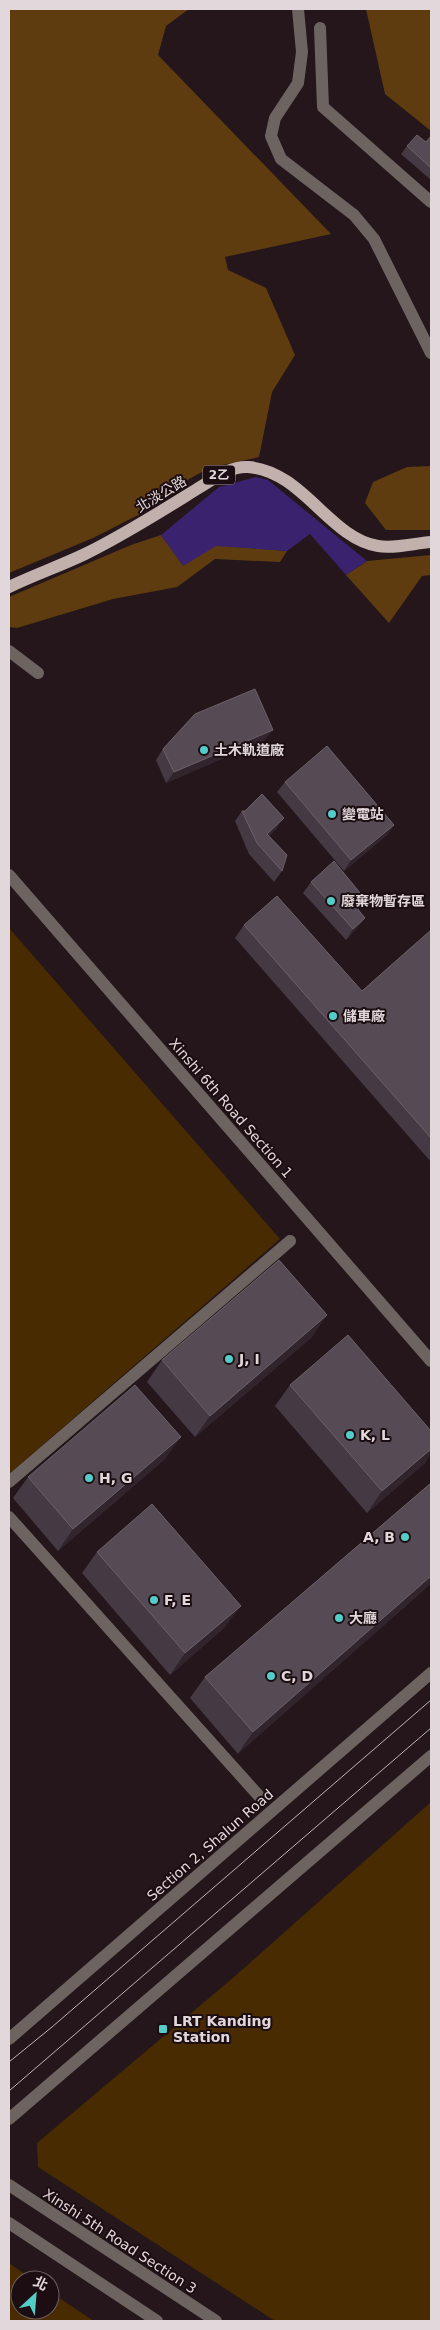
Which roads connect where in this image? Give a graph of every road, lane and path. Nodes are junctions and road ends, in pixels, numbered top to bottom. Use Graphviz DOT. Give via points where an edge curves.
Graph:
graph roads {
  1 [pos="298,9"];
  2 [pos="320,28"];
  3 [pos="431,202"];
  4 [pos="431,353"];
  5 [pos="431,542"];
  6 [pos="9,587"];
  7 [pos="9,650"];
  8 [pos="38,673"];
  9 [pos="9,875"];
  10 [pos="290,1241"];
  11 [pos="431,1361"];
  12 [pos="9,1482"];
  13 [pos="9,1517"];
  14 [pos="431,1673"];
  15 [pos="431,1756"];
  16 [pos="259,1796"];
  17 [pos="9,2039"];
  18 [pos="9,2119"];
  19 [pos="9,2185"];
  20 [pos="9,2223"];
  21 [pos="157,2321"];
  22 [pos="216,2321"];
  1 -- 4 [label="street" via="302,52 298,83 275,118 271,136 281,159 354,215 374,239"];
  2 -- 3 [label="street" via="323,107"];
  5 -- 6 [label="main road, 北淡公路 / 2乙" via="379,546 363,541 351,535 280,477 263,469 246,467 228,470 148,520"];
  7 -- 8 [label="street"];
  9 -- 11 [label="street, Xinshi 6th Road Section 1"];
  10 -- 12 [label="street"];
  13 -- 16 [label="street"];
  14 -- 17 [label="street, Section 2, Shalun Road"];
  15 -- 18 [label="street"];
  19 -- 22 [label="street, Xinshi 5th Road Section 3"];
  20 -- 21 [label="street"];
}
